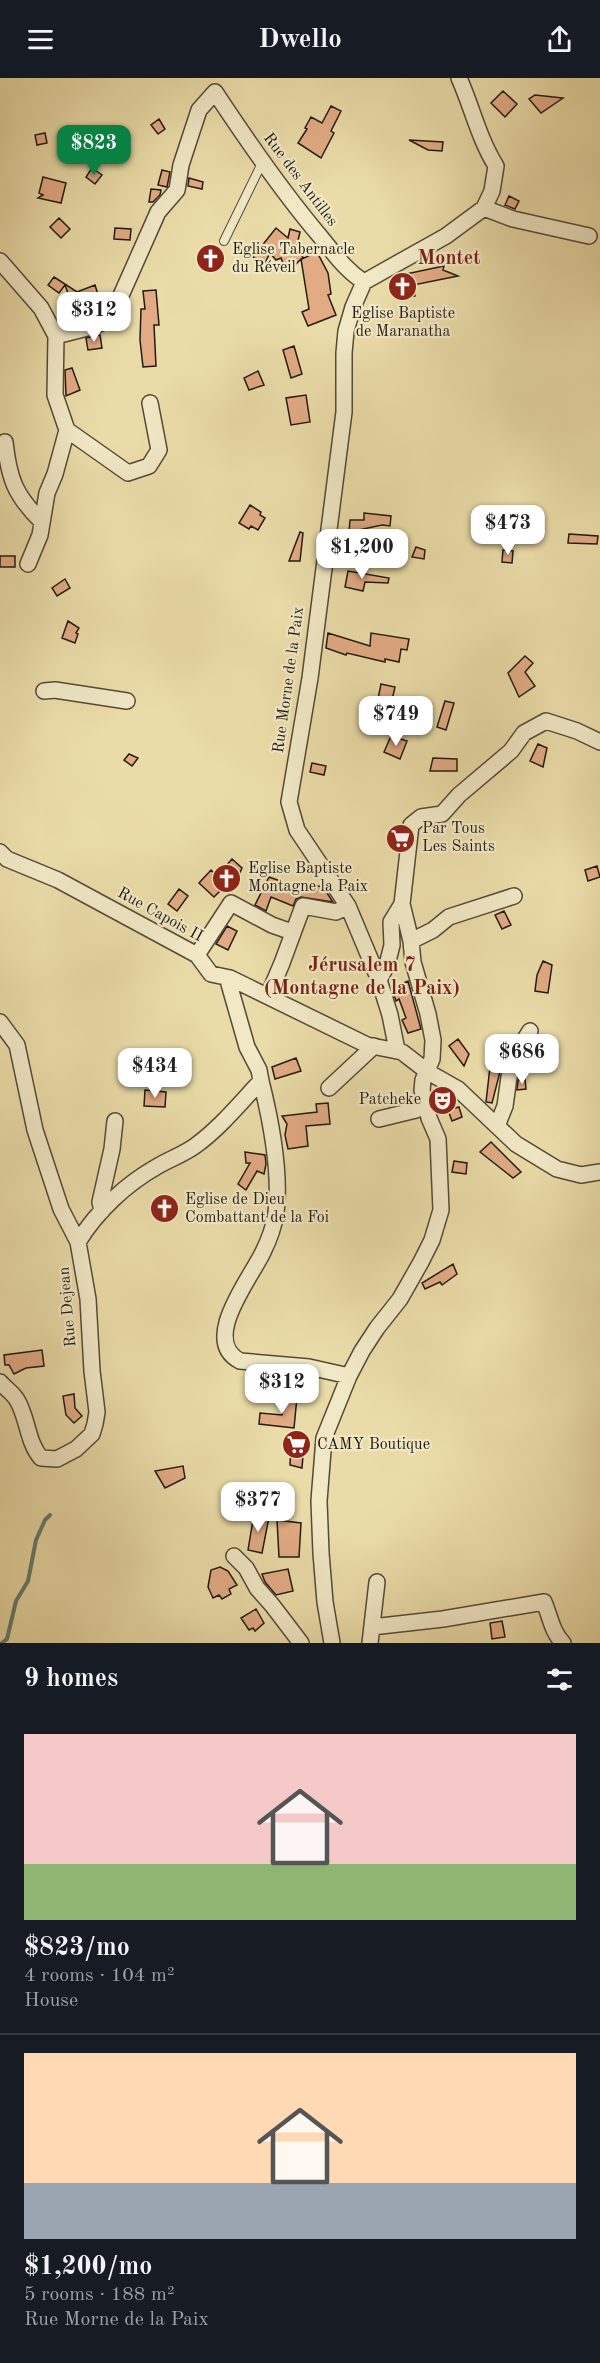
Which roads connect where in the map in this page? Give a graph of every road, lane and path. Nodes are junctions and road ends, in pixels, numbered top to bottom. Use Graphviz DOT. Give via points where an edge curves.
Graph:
graph roads {
  1 [pos="459,78"];
  2 [pos="262,163"];
  3 [pos="484,208"];
  4 [pos="589,236"];
  5 [pos="224,241"];
  6 [pos="0,261"];
  7 [pos="364,282"];
  8 [pos="56,336"];
  9 [pos="150,403"];
  10 [pos="67,430"];
  11 [pos="5,442"];
  12 [pos="41,521"];
  13 [pos="28,564"];
  14 [pos="44,691"];
  15 [pos="127,701"];
  16 [pos="600,742"];
  17 [pos="0,852"];
  18 [pos="514,896"];
  19 [pos="402,904"];
  20 [pos="348,906"];
  21 [pos="292,932"];
  22 [pos="411,941"];
  23 [pos="197,955"];
  24 [pos="230,978"];
  25 [pos="379,980"];
  26 [pos="268,996"];
  27 [pos="0,1022"];
  28 [pos="530,1030"];
  29 [pos="374,1046"];
  30 [pos="397,1050"];
  31 [pos="428,1072"];
  32 [pos="261,1081"];
  33 [pos="330,1088"];
  34 [pos="424,1100"];
  35 [pos="379,1119"];
  36 [pos="115,1121"];
  37 [pos="497,1126"];
  38 [pos="600,1172"];
  39 [pos="102,1211"];
  40 [pos="78,1242"];
  41 [pos="349,1376"];
  42 [pos="0,1382"];
  43 [pos="234,1557"];
  44 [pos="377,1582"];
  45 [pos="372,1627"];
  46 [pos="301,1643"];
  47 [pos="332,1643"];
  48 [pos="370,1643"];
  49 [pos="563,1643"];
  1 -- 3 [label="street" via="486,151 496,166 492,191"];
  2 -- 5 [label="lane"];
  2 -- 7 [label="street, Rue des Antilles" via="349,272"];
  2 -- 8 [label="street, Rue des Antilles" via="215,92 199,110 177,190 158,212 111,318"];
  3 -- 4 [label="street" via="513,219"];
  3 -- 7 [label="street" via="446,236"];
  6 -- 8 [label="street" via="41,308"];
  7 -- 20 [label="street, Rue Morne de la Paix" via="346,331 344,412 310,678 289,802 297,830"];
  8 -- 10 [label="street" via="55,395"];
  9 -- 10 [label="street" via="159,450 149,466 128,473"];
  10 -- 12 [label="street"];
  11 -- 12 [label="street" via="14,487"];
  12 -- 13 [label="street" via="40,535"];
  14 -- 15 [label="street"];
  16 -- 19 [label="street" via="546,721 524,733 511,751 442,814 421,817 411,825"];
  17 -- 23 [label="street, Rue Capois II"];
  18 -- 22 [label="street" via="449,917"];
  19 -- 22 [label="street"];
  19 -- 25 [label="street" via="391,922 392,945"];
  20 -- 21 [label="street" via="336,912 303,906"];
  20 -- 25 [label="street, Rue Morne de la Paix"];
  21 -- 23 [label="street" via="231,903"];
  21 -- 26 [label="street"];
  22 -- 31 [label="street" via="433,1040"];
  23 -- 24 [label="street, Rue Capois II" via="212,974"];
  24 -- 26 [label="street, Rue Capois II"];
  24 -- 32 [label="street" via="247,1047"];
  25 -- 30 [label="street, Rue Morne de la Paix"];
  26 -- 29 [label="street, Rue Capois II"];
  27 -- 40 [label="street, Rue Dejean" via="17,1046 35,1130 61,1209"];
  28 -- 37 [label="street" via="518,1050"];
  29 -- 30 [label="street, Rue Capois II"];
  29 -- 33 [label="street"];
  30 -- 31 [label="street, Rue Capois II"];
  31 -- 34 [label="street" via="423,1080"];
  31 -- 37 [label="street, Rue Capois II" via="458,1089"];
  32 -- 39 [label="street" via="208,1136 192,1149 155,1167"];
  32 -- 41 [label="street" via="272,1121 276,1214 263,1254 231,1306 226,1344 240,1361 309,1367"];
  34 -- 35 [label="street" via="416,1110"];
  34 -- 41 [label="street" via="438,1139 438,1224 400,1299 377,1328"];
  36 -- 39 [label="street" via="100,1202"];
  37 -- 38 [label="street, Rue Capois II" via="516,1144 557,1170 581,1175"];
  39 -- 40 [label="street"];
  40 -- 42 [label="street, Rue Dejean" via="88,1299 97,1412 92,1434 66,1456 41,1458 16,1398"];
  41 -- 47 [label="street" via="324,1438 321,1554"];
  43 -- 46 [label="street"];
  44 -- 45 [label="street"];
  45 -- 48 [label="street"];
  45 -- 49 [label="street" via="544,1602 555,1635"];
}
